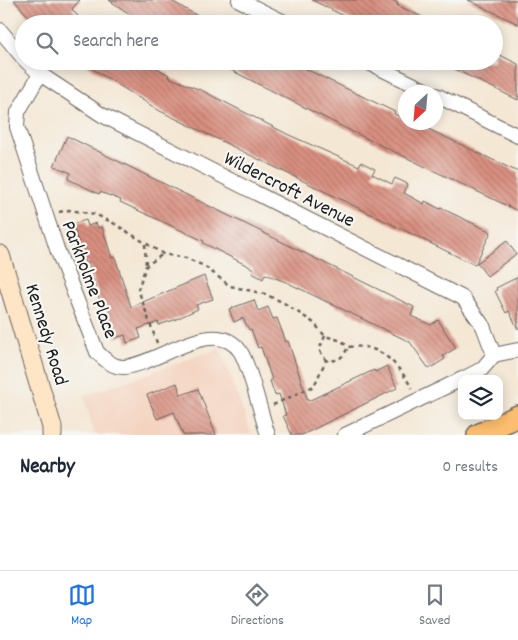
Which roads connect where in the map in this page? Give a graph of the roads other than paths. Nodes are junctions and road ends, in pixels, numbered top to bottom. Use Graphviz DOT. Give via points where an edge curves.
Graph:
graph roads {
  1 [pos="239,0"];
  2 [pos="270,15"];
  3 [pos="0,30"];
  4 [pos="15,48"];
  5 [pos="36,70"];
  6 [pos="384,70"];
  7 [pos="40,74"];
  8 [pos="415,85"];
  9 [pos="443,99"];
  10 [pos="518,136"];
  11 [pos="0,255"];
  12 [pos="518,350"];
  13 [pos="494,355"];
  14 [pos="470,375"];
  15 [pos="458,381"];
  16 [pos="518,416"];
  17 [pos="54,432"];
  18 [pos="268,435"];
  19 [pos="346,435"];
  20 [pos="478,435"];
  1 -- 2 [label="street"];
  3 -- 4 [label="street, Wildercroft Avenue"];
  5 -- 7 [label="street, Wildercroft Avenue"];
  6 -- 8 [label="street"];
  7 -- 13 [label="street, Wildercroft Avenue" via="102,115 463,298 483,326"];
  7 -- 18 [label="street, Parkholme Place" via="18,112 17,127 97,352 106,361 122,367 208,337 229,341 241,354"];
  9 -- 10 [label="street"];
  11 -- 17 [label="main road, Kennedy Road"];
  12 -- 13 [label="street"];
  13 -- 14 [label="street" via="482,369"];
  15 -- 19 [label="street"];
  16 -- 20 [label="main road"];
}
